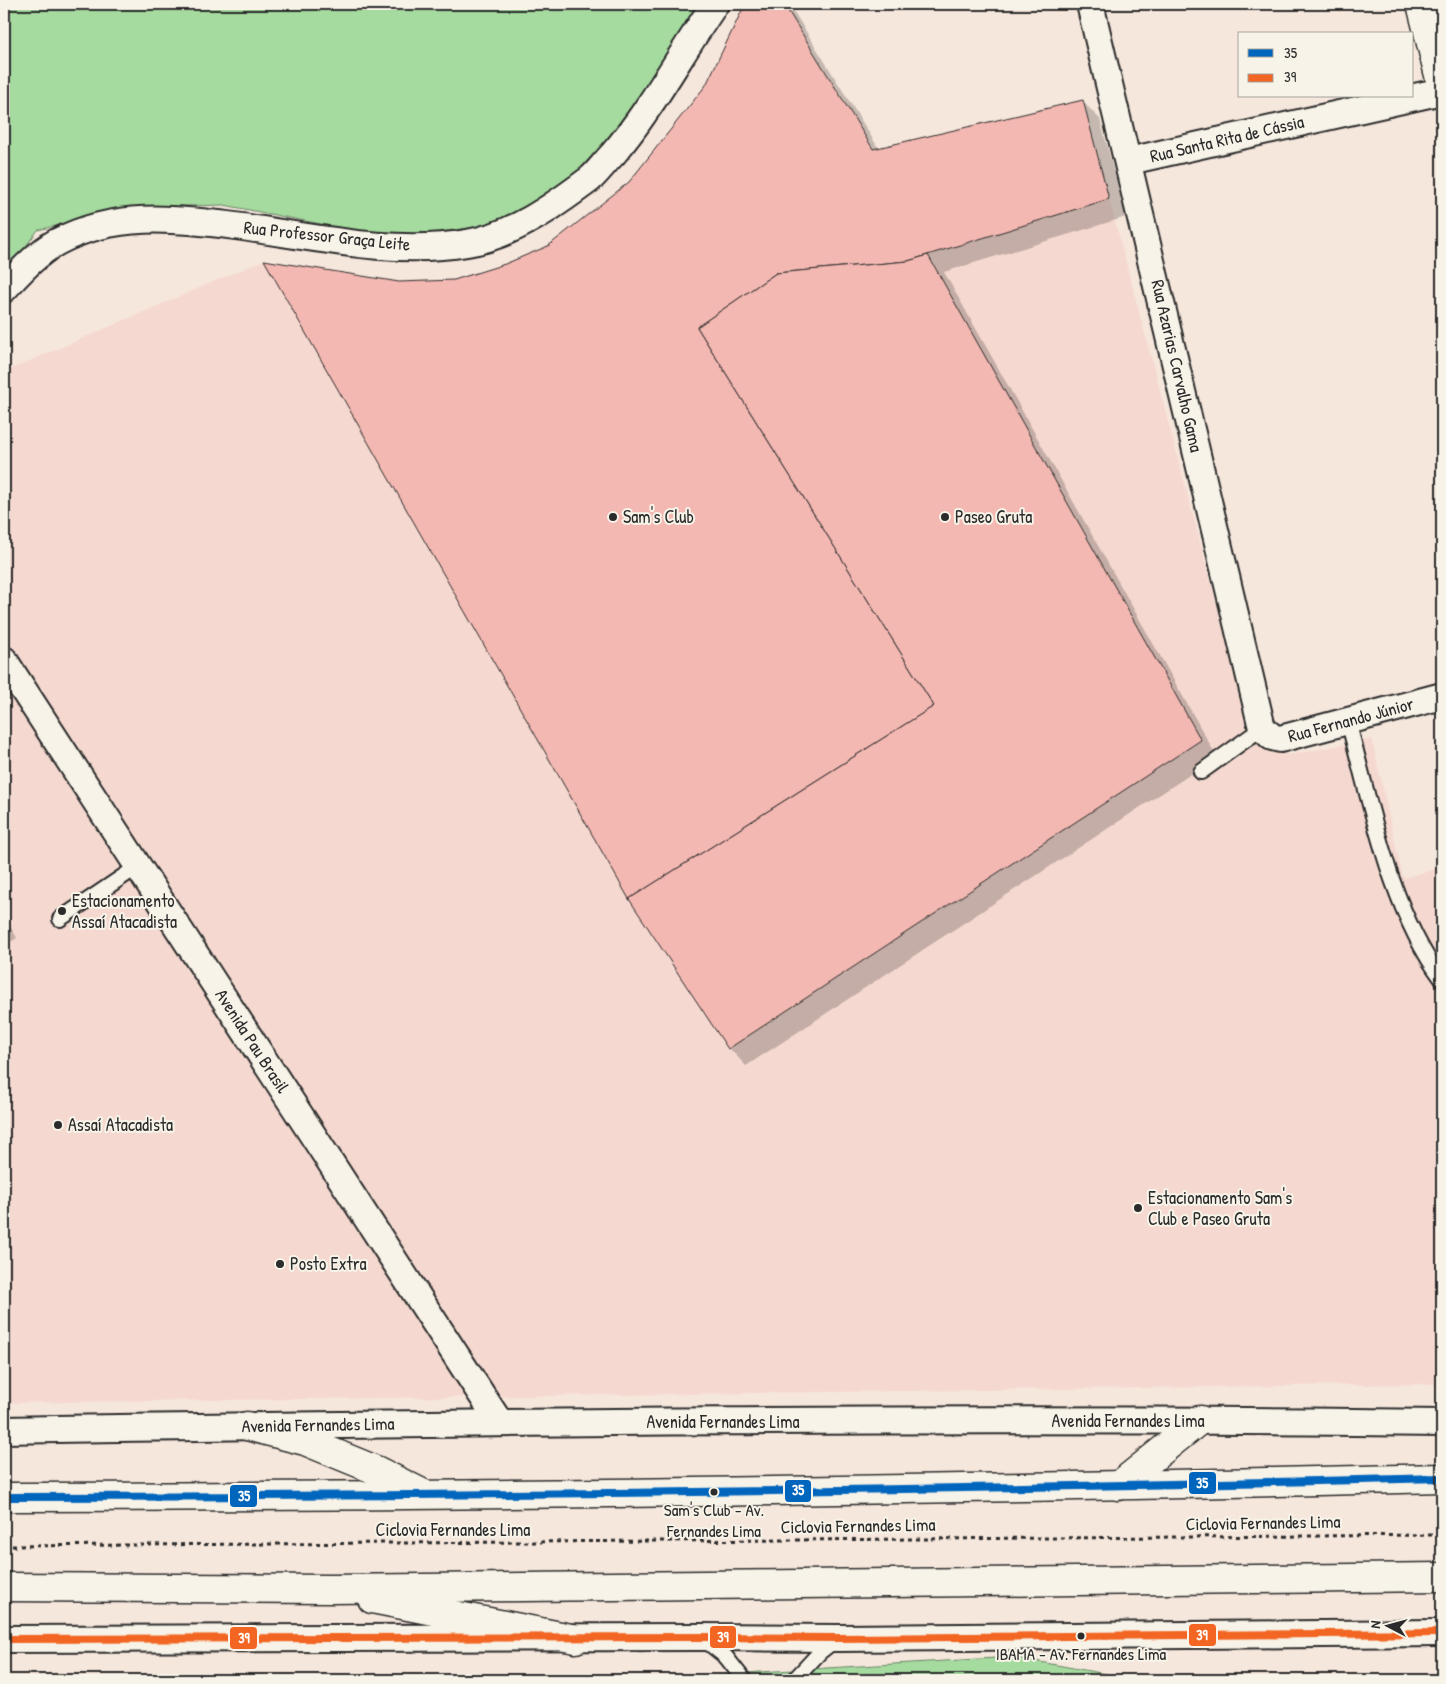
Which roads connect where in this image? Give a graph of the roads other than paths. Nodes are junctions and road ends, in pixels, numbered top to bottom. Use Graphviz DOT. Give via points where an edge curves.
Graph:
graph roads {
  1 [pos="716,4"];
  2 [pos="1090,4"];
  3 [pos="1422,4"];
  4 [pos="1442,89"];
  5 [pos="1414,95"];
  6 [pos="1402,98"];
  7 [pos="1129,160"];
  8 [pos="4,290"];
  9 [pos="4,660"];
  10 [pos="1442,696"];
  11 [pos="1348,722"];
  12 [pos="1262,728"];
  13 [pos="1201,772"];
  14 [pos="137,867"];
  15 [pos="60,919"];
  16 [pos="1442,979"];
  17 [pos="1200,1420"];
  18 [pos="500,1423"];
  19 [pos="1442,1423"];
  20 [pos="247,1426"];
  21 [pos="4,1430"];
  22 [pos="1442,1478"];
  23 [pos="1118,1486"];
  24 [pos="428,1496"];
  25 [pos="4,1497"];
  26 [pos="1442,1577"];
  27 [pos="4,1587"];
  28 [pos="332,1589"];
  29 [pos="1442,1633"];
  30 [pos="699,1637"];
  31 [pos="838,1638"];
  32 [pos="4,1639"];
  33 [pos="576,1639"];
  34 [pos="744,1680"];
  35 [pos="794,1680"];
  1 -- 8 [label="street, Rua Professor Graça Leite" via="632,131 592,177 517,227 468,243 424,247 367,244 193,221 129,219 88,229 56,243 28,264"];
  2 -- 7 [label="street, Rua Azarias Carvalho Gama"];
  3 -- 4 [label="main road"];
  4 -- 5 [label="street, Rua Santa Rita de Cássia"];
  6 -- 7 [label="street, Rua Santa Rita de Cássia"];
  7 -- 12 [label="street, Rua Azarias Carvalho Gama"];
  9 -- 14 [label="street, Avenida Pau Brasil"];
  10 -- 11 [label="street, Rua Fernando Júnior"];
  11 -- 12 [label="street, Rua Fernando Júnior" via="1280,739 1272,738"];
  11 -- 16 [label="lane" via="1393,882 1406,914"];
  12 -- 13 [label="lane"];
  14 -- 15 [label="lane"];
  14 -- 18 [label="street, Avenida Pau Brasil"];
  17 -- 18 [label="street, Avenida Fernandes Lima"];
  17 -- 19 [label="street, Avenida Fernandes Lima"];
  17 -- 23 [label="main road"];
  18 -- 20 [label="street, Avenida Fernandes Lima"];
  20 -- 21 [label="street, Avenida Fernandes Lima"];
  20 -- 24 [label="main road" via="305,1441"];
  22 -- 23 [label="main road"];
  23 -- 24 [label="main road"];
  24 -- 25 [label="main road"];
  26 -- 28 [label="main road"];
  27 -- 28 [label="main road"];
  28 -- 33 [label="main road" via="402,1606"];
  29 -- 31 [label="street"];
  30 -- 31 [label="street"];
  30 -- 33 [label="street"];
  30 -- 34 [label="lane" via="714,1645"];
  31 -- 35 [label="lane"];
  32 -- 33 [label="street"];
}
